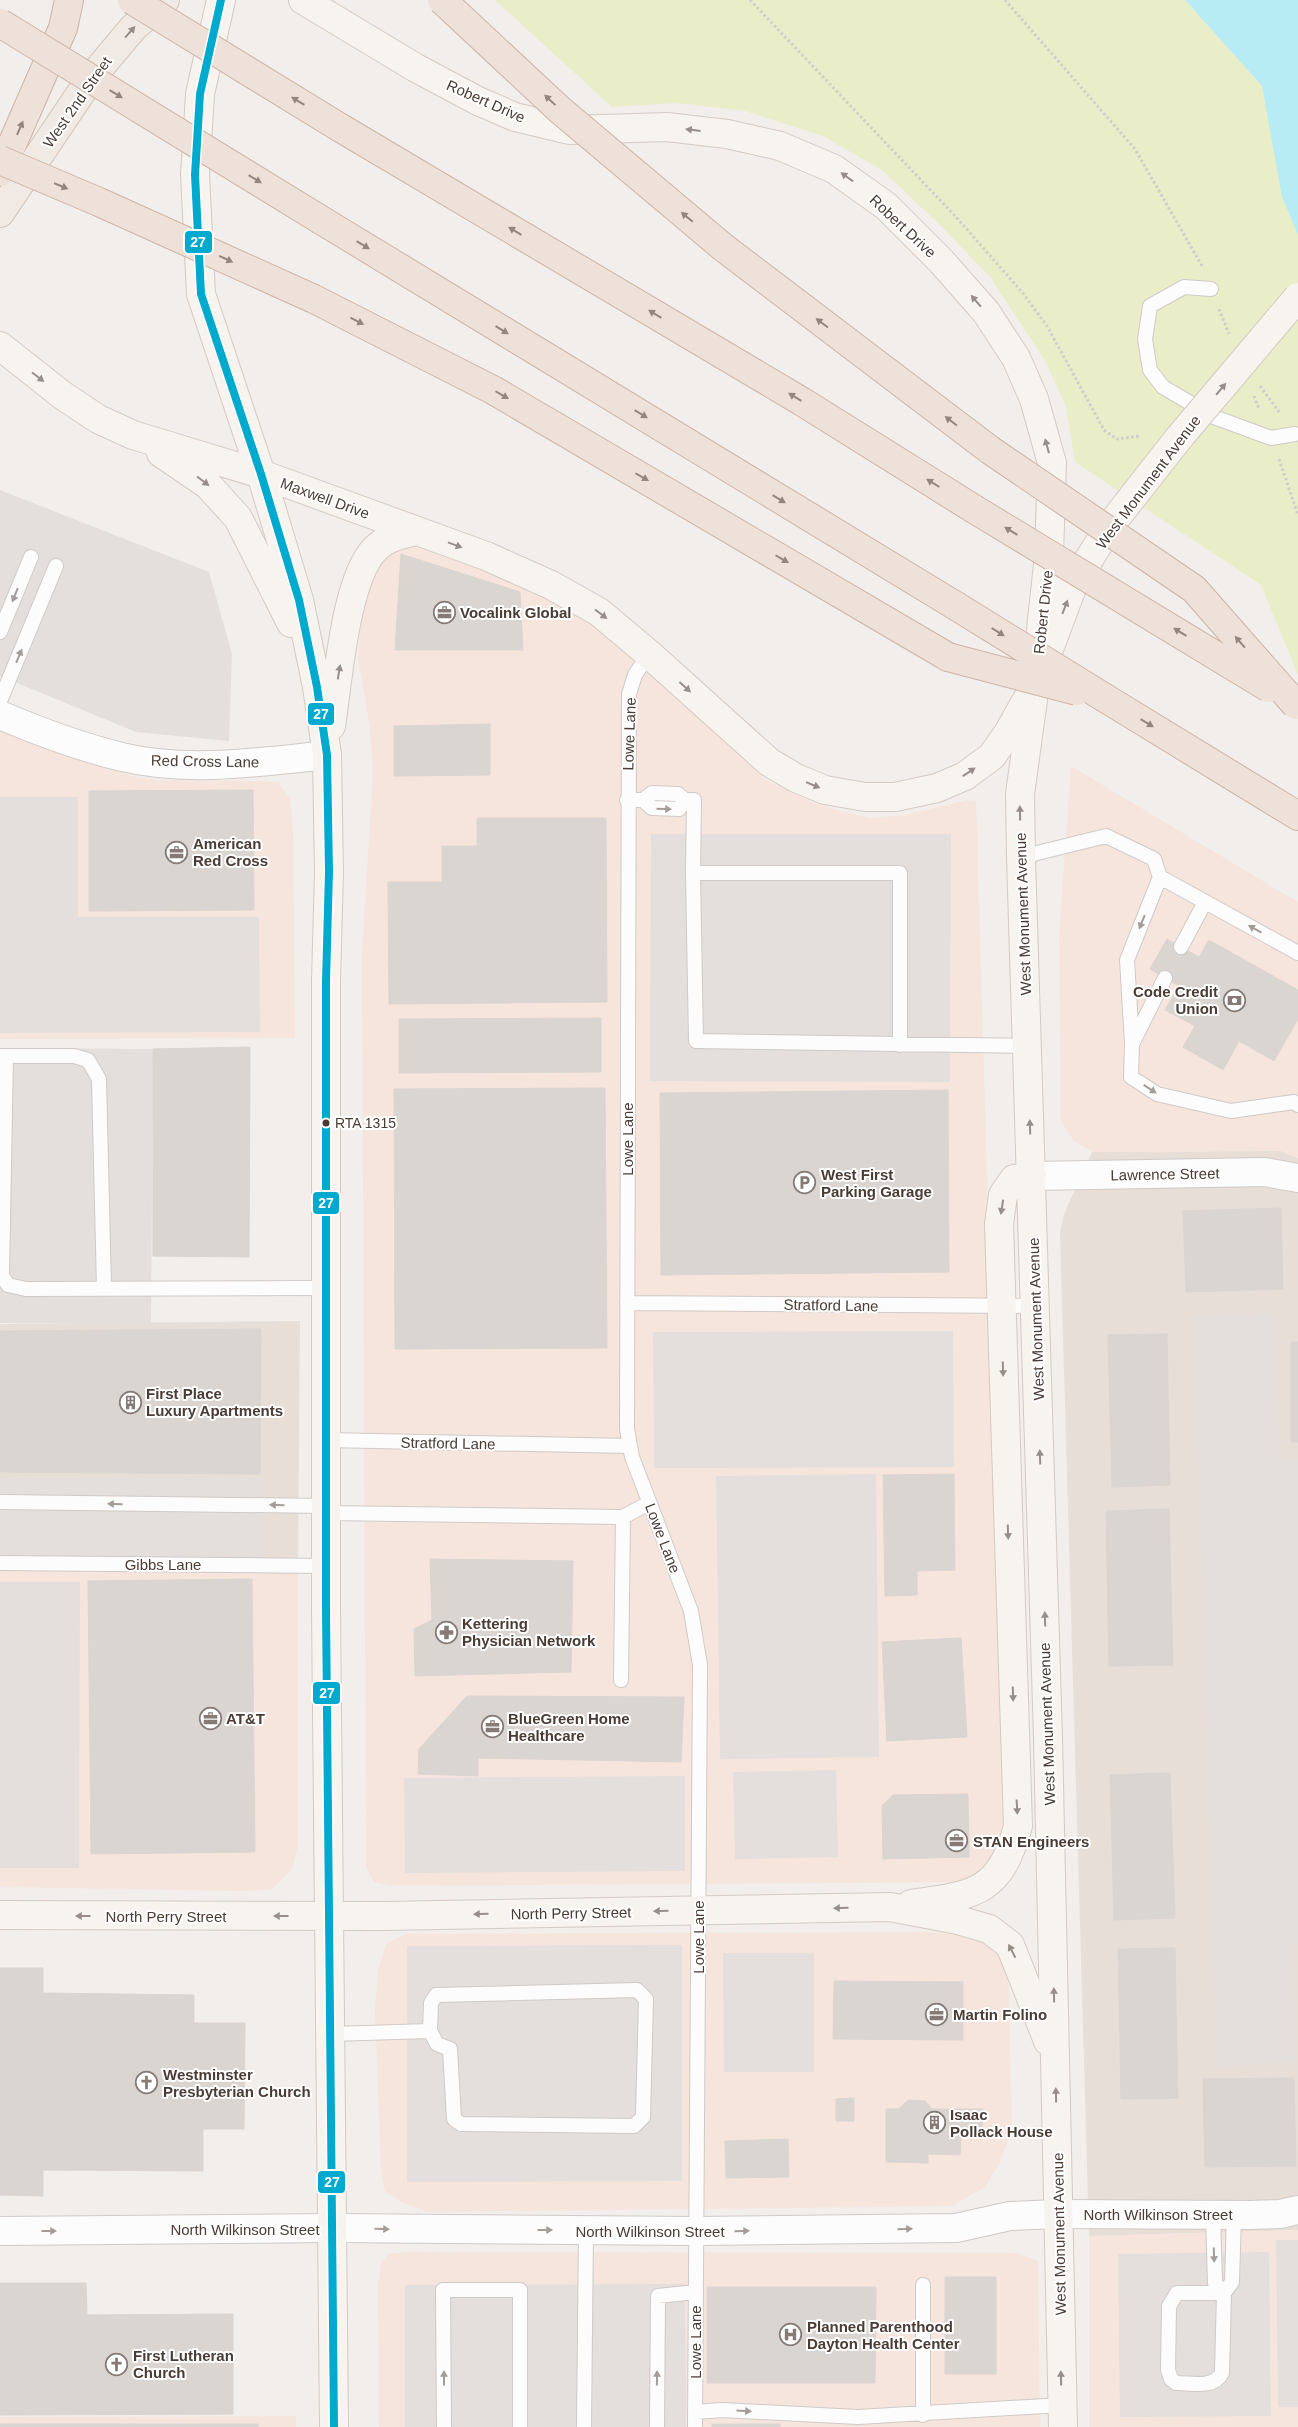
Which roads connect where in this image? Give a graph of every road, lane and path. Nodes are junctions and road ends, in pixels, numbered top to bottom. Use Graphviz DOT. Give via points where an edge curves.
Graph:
graph roads {
  1 [pos="69,0"];
  2 [pos="132,0"];
  3 [pos="165,0"];
  4 [pos="221,0"];
  5 [pos="303,0"];
  6 [pos="344,0"];
  7 [pos="442,0"];
  8 [pos="750,0"];
  9 [pos="1005,0"];
  10 [pos="0,23"];
  11 [pos="360,33"];
  12 [pos="0,160"];
  13 [pos="0,172"];
  14 [pos="0,213"];
  15 [pos="1211,288"];
  16 [pos="1298,297"];
  17 [pos="1230,338"];
  18 [pos="0,346"];
  19 [pos="1254,378"];
  20 [pos="1295,434"];
  21 [pos="133,435"];
  22 [pos="1143,435"];
  23 [pos="261,474"];
  24 [pos="417,531"];
  25 [pos="31,557"];
  26 [pos="56,566"];
  27 [pos="0,632"];
  28 [pos="649,654"];
  29 [pos="1035,685"];
  30 [pos="317,687"];
  31 [pos="1106,698"];
  32 [pos="0,701"];
  33 [pos="1297,705"];
  34 [pos="0,715"];
  35 [pos="327,755"];
  36 [pos="627,800"];
  37 [pos="1298,816"];
  38 [pos="1021,857"];
  39 [pos="693,874"];
  40 [pos="1160,877"];
  41 [pos="1205,902"];
  42 [pos="1181,947"];
  43 [pos="1298,953"];
  44 [pos="1166,978"];
  45 [pos="1132,1043"];
  46 [pos="900,1045"];
  47 [pos="1028,1046"];
  48 [pos="3,1056"];
  49 [pos="1298,1105"];
  50 [pos="1032,1176"];
  51 [pos="1298,1178"];
  52 [pos="104,1288"];
  53 [pos="326,1288"];
  54 [pos="627,1303"];
  55 [pos="1035,1306"];
  56 [pos="1002,1307"];
  57 [pos="326,1440"];
  58 [pos="630,1446"];
  59 [pos="0,1502"];
  60 [pos="649,1503"];
  61 [pos="326,1510"];
  62 [pos="623,1517"];
  63 [pos="0,1563"];
  64 [pos="326,1566"];
  65 [pos="621,1680"];
  66 [pos="890,1907"];
  67 [pos="698,1910"];
  68 [pos="0,1916"];
  69 [pos="330,1916"];
  70 [pos="430,2030"];
  71 [pos="331,2034"];
  72 [pos="1055,2061"];
  73 [pos="1298,2210"];
  74 [pos="1058,2214"];
  75 [pos="1223,2215"];
  76 [pos="333,2228"];
  77 [pos="586,2230"];
  78 [pos="0,2231"];
  79 [pos="695,2231"];
  80 [pos="923,2285"];
  81 [pos="695,2292"];
  82 [pos="1224,2293"];
  83 [pos="695,2412"];
  84 [pos="923,2415"];
  85 [pos="1062,2416"];
  86 [pos="334,2427"];
  87 [pos="444,2427"];
  88 [pos="520,2427"];
  89 [pos="584,2427"];
  90 [pos="657,2427"];
  91 [pos="695,2427"];
  13 -- 1 [label="highway, one-way" via="63,28"];
  33 -- 2 [label="highway, one-way, bridge" via="801,401"];
  14 -- 3 [label="main road, West 2nd Street, one-way" via="91,78 133,28"];
  4 -- 23 [label="main road" via="200,94 195,175 201,294"];
  5 -- 11 [label="main road, Robert Drive"];
  6 -- 11 [label="main road"];
  33 -- 7 [label="highway, one-way, bridge" via="1194,589 990,450 724,248 560,110"];
  8 -- 22 [label="path" via="998,264 1047,326 1104,430 1117,439"];
  9 -- 15 [label="path" via="1135,148 1200,261"];
  10 -- 31 [label="highway, one-way, bridge"];
  29 -- 11 [label="main road, Robert Drive, one-way" via="1049,555 1052,463 1034,399 1016,358 986,312 886,206 834,169 780,146 727,134 667,127 570,130 515,117 424,72"];
  12 -- 31 [label="highway, one-way, bridge" via="314,299 492,390 948,657"];
  15 -- 17 [label="path"];
  15 -- 20 [label="lane" via="1184,287 1150,306 1145,339 1150,370 1162,387 1214,417 1271,438"];
  29 -- 16 [label="main road, West Monument Avenue, one-way, bridge" via="1073,585 1109,527 1178,439"];
  18 -- 21 [label="main road, Maxwell Drive, one-way" via="62,395 98,419"];
  19 -- 20 [label="path"];
  21 -- 23 [label="main road, Maxwell Drive"];
  21 -- 30 [label="main road, one-way" via="208,485 238,518 282,602"];
  23 -- 24 [label="main road, Maxwell Drive"];
  23 -- 30 [label="main road" via="298,600"];
  24 -- 28 [label="main road, Maxwell Drive, one-way" via="552,585 599,612"];
  35 -- 24 [label="main road, one-way" via="345,636 364,562 377,547 395,535"];
  25 -- 27 [label="lane, one-way"];
  32 -- 26 [label="lane, one-way"];
  28 -- 29 [label="main road, Maxwell Drive, one-way" via="769,762 824,790 865,797 895,797 938,788 965,776 992,756"];
  28 -- 36 [label="lane, Lowe Lane" via="635,675 629,694"];
  38 -- 29 [label="main road, West Monument Avenue, one-way" via="1020,794"];
  30 -- 35 [label="main road"];
  31 -- 37 [label="highway, one-way"];
  34 -- 35 [label="street, Red Cross Lane" via="56,738 124,758 220,764"];
  35 -- 53 [label="main road"];
  36 -- 39 [label="lane" via="643,800 652,808 679,809 685,800 694,800"];
  36 -- 54 [label="lane, Lowe Lane"];
  38 -- 40 [label="lane" via="1106,836 1154,859"];
  38 -- 47 [label="main road, West Monument Avenue"];
  39 -- 46 [label="lane" via="696,1041"];
  39 -- 46 [label="lane" via="900,873"];
  40 -- 41 [label="lane"];
  40 -- 45 [label="lane, one-way" via="1127,960"];
  41 -- 42 [label="lane"];
  43 -- 41 [label="lane, one-way"];
  44 -- 45 [label="lane"];
  45 -- 49 [label="lane, one-way" via="1131,1077 1157,1094 1231,1111 1294,1102"];
  46 -- 47 [label="lane"];
  50 -- 47 [label="main road, West Monument Avenue, one-way"];
  48 -- 52 [label="lane" via="74,1056 88,1060 99,1079"];
  48 -- 52 [label="lane" via="2,1276 8,1285 26,1289"];
  50 -- 51 [label="street, Lawrence Street" via="1265,1172"];
  50 -- 55 [label="main road, West Monument Avenue"];
  50 -- 56 [label="main road, one-way" via="1014,1180 1004,1195 999,1224"];
  52 -- 53 [label="lane"];
  53 -- 57 [label="main road"];
  54 -- 56 [label="lane, Stratford Lane"];
  54 -- 58 [label="lane, Lowe Lane" via="627,1429"];
  55 -- 56 [label="lane, Stratford Lane"];
  72 -- 55 [label="main road, West Monument Avenue, one-way"];
  56 -- 66 [label="main road, one-way" via="1018,1826 1011,1851 998,1873 979,1890 961,1896"];
  57 -- 58 [label="lane, Stratford Lane"];
  57 -- 61 [label="main road"];
  58 -- 60 [label="lane, Lowe Lane"];
  61 -- 59 [label="lane, one-way"];
  60 -- 62 [label="lane"];
  60 -- 67 [label="lane, Lowe Lane" via="691,1611 700,1665"];
  61 -- 62 [label="lane"];
  61 -- 64 [label="main road"];
  62 -- 65 [label="lane"];
  63 -- 64 [label="lane, Gibbs Lane"];
  64 -- 69 [label="main road"];
  66 -- 67 [label="main road, North Perry Street, one-way"];
  72 -- 66 [label="main road, North Perry Street, one-way" via="1010,1945 989,1929"];
  67 -- 69 [label="main road, North Perry Street, one-way"];
  67 -- 79 [label="lane, Lowe Lane"];
  69 -- 68 [label="main road, North Perry Street, one-way"];
  69 -- 71 [label="main road"];
  70 -- 70 [label="lane" via="431,2003 436,1995 637,1990 646,1999 643,2117 634,2126 461,2124 454,2119 450,2049 437,2044"];
  70 -- 71 [label="lane"];
  71 -- 76 [label="main road"];
  74 -- 72 [label="main road, West Monument Avenue, one-way"];
  73 -- 75 [label="street, North Wilkinson Street" via="1280,2214"];
  74 -- 75 [label="street, North Wilkinson Street"];
  79 -- 74 [label="street, North Wilkinson Street, one-way" via="956,2228 1010,2216"];
  85 -- 74 [label="main road, West Monument Avenue, one-way"];
  75 -- 82 [label="lane, one-way" via="1216,2283"];
  75 -- 82 [label="lane" via="1232,2282"];
  76 -- 77 [label="street, North Wilkinson Street, one-way"];
  78 -- 76 [label="street, North Wilkinson Street, one-way"];
  76 -- 86 [label="main road"];
  77 -- 79 [label="street, North Wilkinson Street"];
  77 -- 89 [label="lane"];
  79 -- 81 [label="lane, Lowe Lane"];
  80 -- 84 [label="lane"];
  81 -- 83 [label="lane, Lowe Lane"];
  90 -- 81 [label="lane, one-way" via="658,2296"];
  82 -- 82 [label="lane" via="1222,2373 1219,2379 1212,2384 1176,2382 1168,2370 1169,2306 1172,2298 1177,2293"];
  83 -- 84 [label="lane, one-way" via="722,2410 858,2418"];
  83 -- 91 [label="lane, Lowe Lane"];
  84 -- 85 [label="lane"];
  87 -- 88 [label="lane, one-way" via="443,2290 520,2290"];
}
